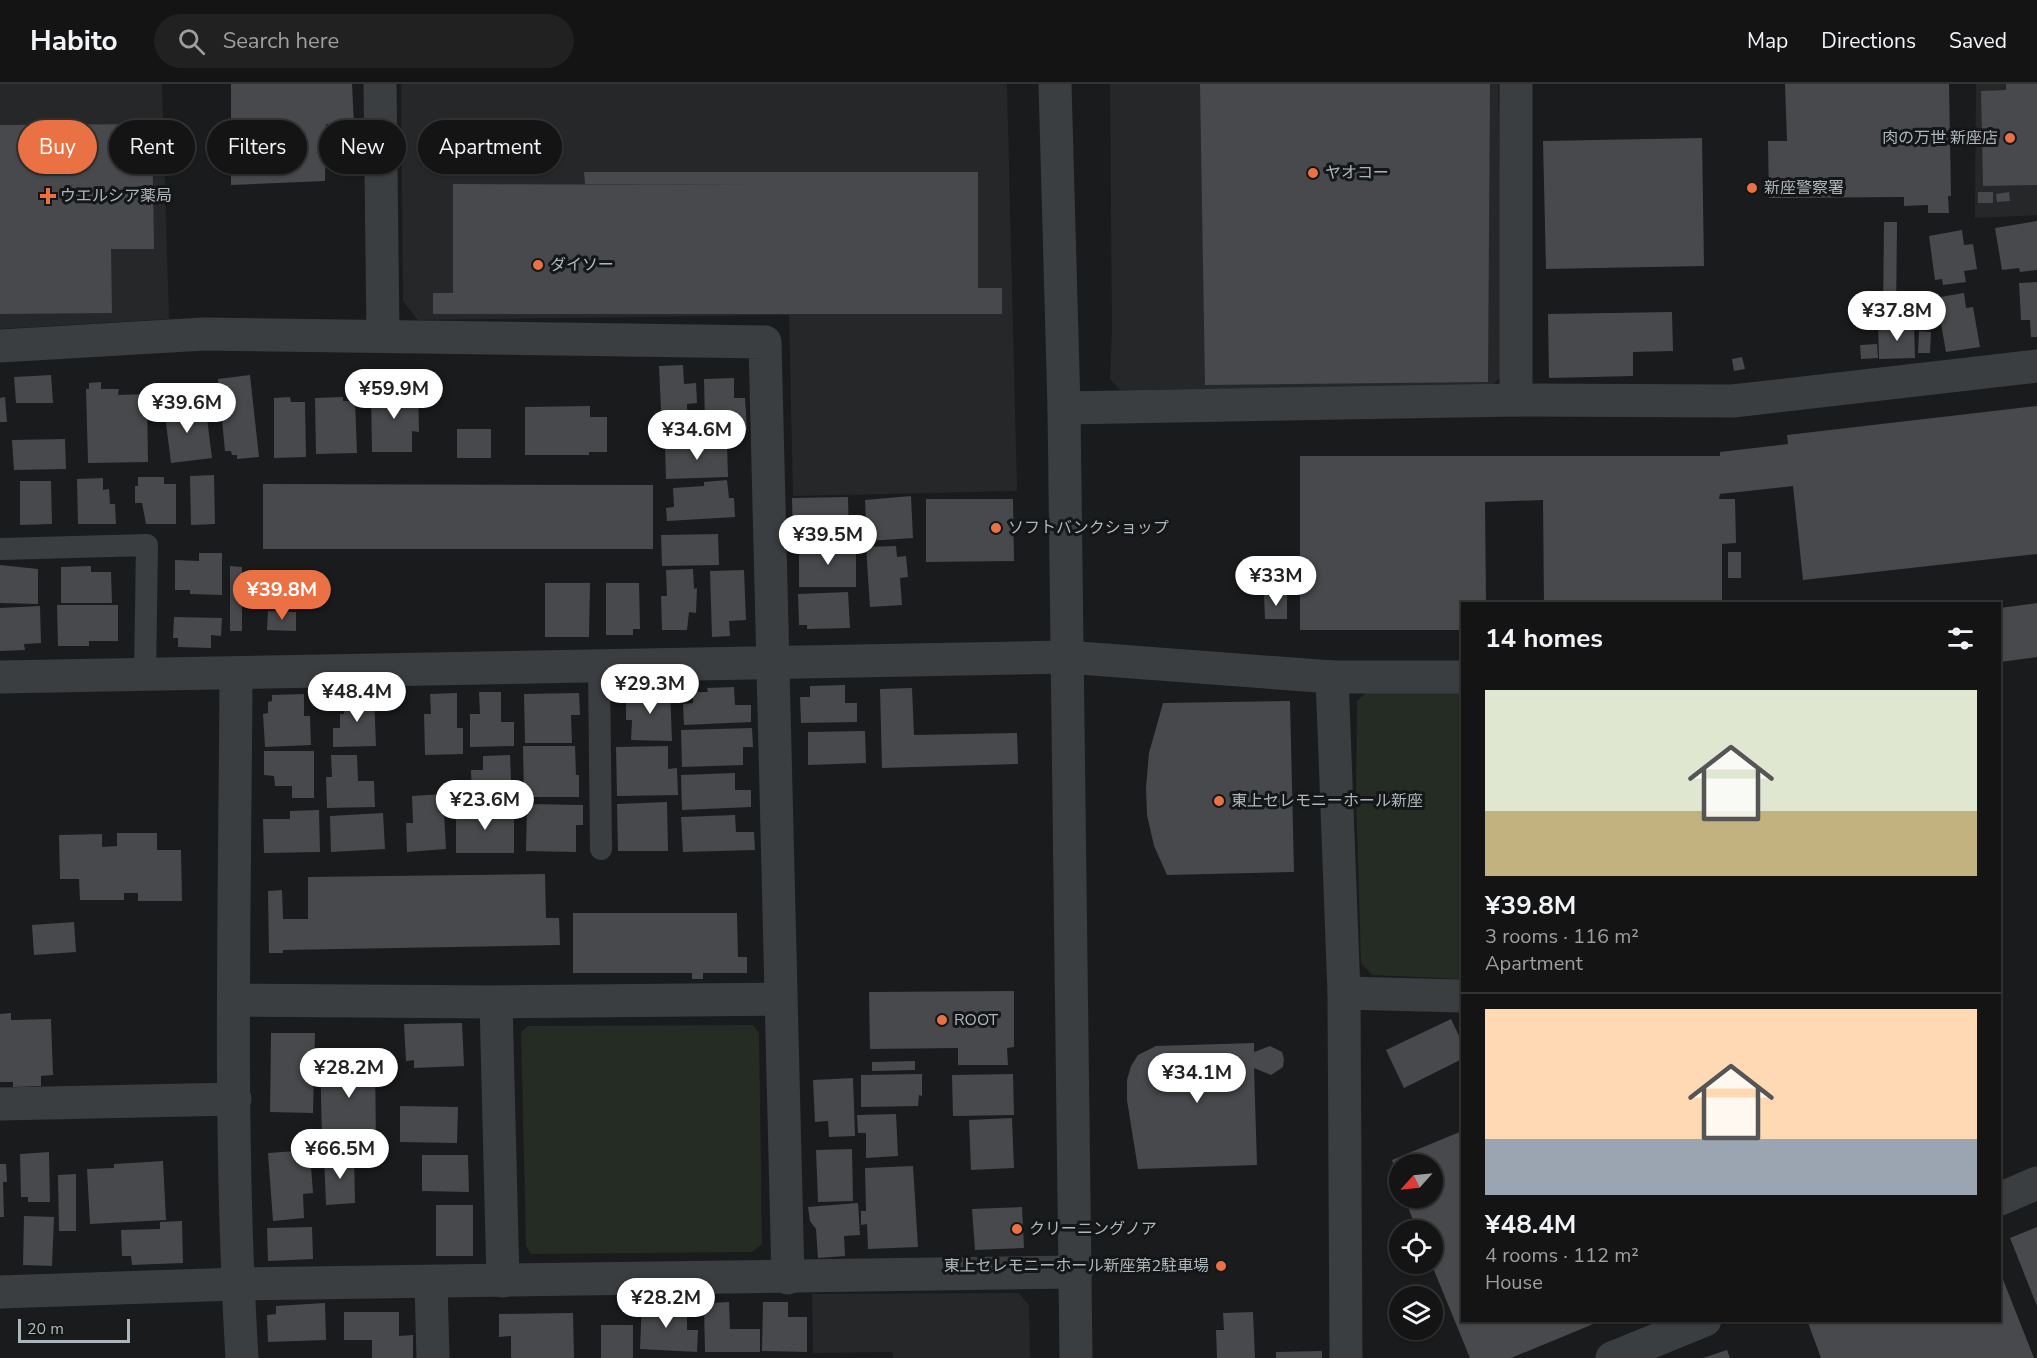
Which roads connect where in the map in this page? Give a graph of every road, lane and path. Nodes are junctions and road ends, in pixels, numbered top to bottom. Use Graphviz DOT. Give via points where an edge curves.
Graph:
graph roads {
  1 [pos="380,84"];
  2 [pos="1055,84"];
  3 [pos="1516,84"];
  4 [pos="383,336"];
  5 [pos="0,346"];
  6 [pos="2037,366"];
  7 [pos="1516,400"];
  8 [pos="1064,408"];
  9 [pos="0,549"];
  10 [pos="1066,657"];
  11 [pos="773,663"];
  12 [pos="599,667"];
  13 [pos="236,674"];
  14 [pos="145,675"];
  15 [pos="0,677"];
  16 [pos="1332,677"];
  17 [pos="1461,677"];
  18 [pos="601,849"];
  19 [pos="1344,993"];
  20 [pos="1461,996"];
  21 [pos="780,999"];
  22 [pos="234,1000"];
  23 [pos="496,1002"];
  24 [pos="235,1098"];
  25 [pos="0,1104"];
  26 [pos="2037,1183"];
  27 [pos="2001,1199"];
  28 [pos="1076,1272"];
  29 [pos="788,1278"];
  30 [pos="502,1281"];
  31 [pos="430,1283"];
  32 [pos="237,1284"];
  33 [pos="0,1292"];
  34 [pos="1700,1322"];
  35 [pos="242,1358"];
  36 [pos="434,1358"];
  37 [pos="1076,1358"];
  38 [pos="1346,1358"];
  39 [pos="1612,1358"];
  1 -- 4 [label="street"];
  2 -- 8 [label="street"];
  3 -- 7 [label="street"];
  4 -- 5 [label="street" via="204,334"];
  4 -- 11 [label="street" via="765,342"];
  6 -- 7 [label="street" via="1733,402"];
  7 -- 8 [label="street"];
  8 -- 10 [label="street"];
  9 -- 14 [label="lane" via="147,545"];
  10 -- 11 [label="street"];
  10 -- 16 [label="street"];
  10 -- 28 [label="street"];
  11 -- 12 [label="street"];
  11 -- 21 [label="street"];
  12 -- 13 [label="street"];
  12 -- 18 [label="lane"];
  13 -- 14 [label="street"];
  13 -- 22 [label="street"];
  14 -- 15 [label="street"];
  16 -- 17 [label="street"];
  16 -- 19 [label="street"];
  19 -- 20 [label="street"];
  19 -- 38 [label="street"];
  21 -- 23 [label="street"];
  21 -- 29 [label="street"];
  22 -- 23 [label="street"];
  22 -- 24 [label="street"];
  23 -- 30 [label="street"];
  24 -- 25 [label="street"];
  24 -- 32 [label="street"];
  26 -- 27 [label="street"];
  28 -- 29 [label="street"];
  28 -- 37 [label="street"];
  29 -- 30 [label="street"];
  30 -- 31 [label="street"];
  31 -- 32 [label="street"];
  31 -- 36 [label="street"];
  32 -- 33 [label="street"];
  32 -- 35 [label="street"];
  34 -- 39 [label="street"];
}
